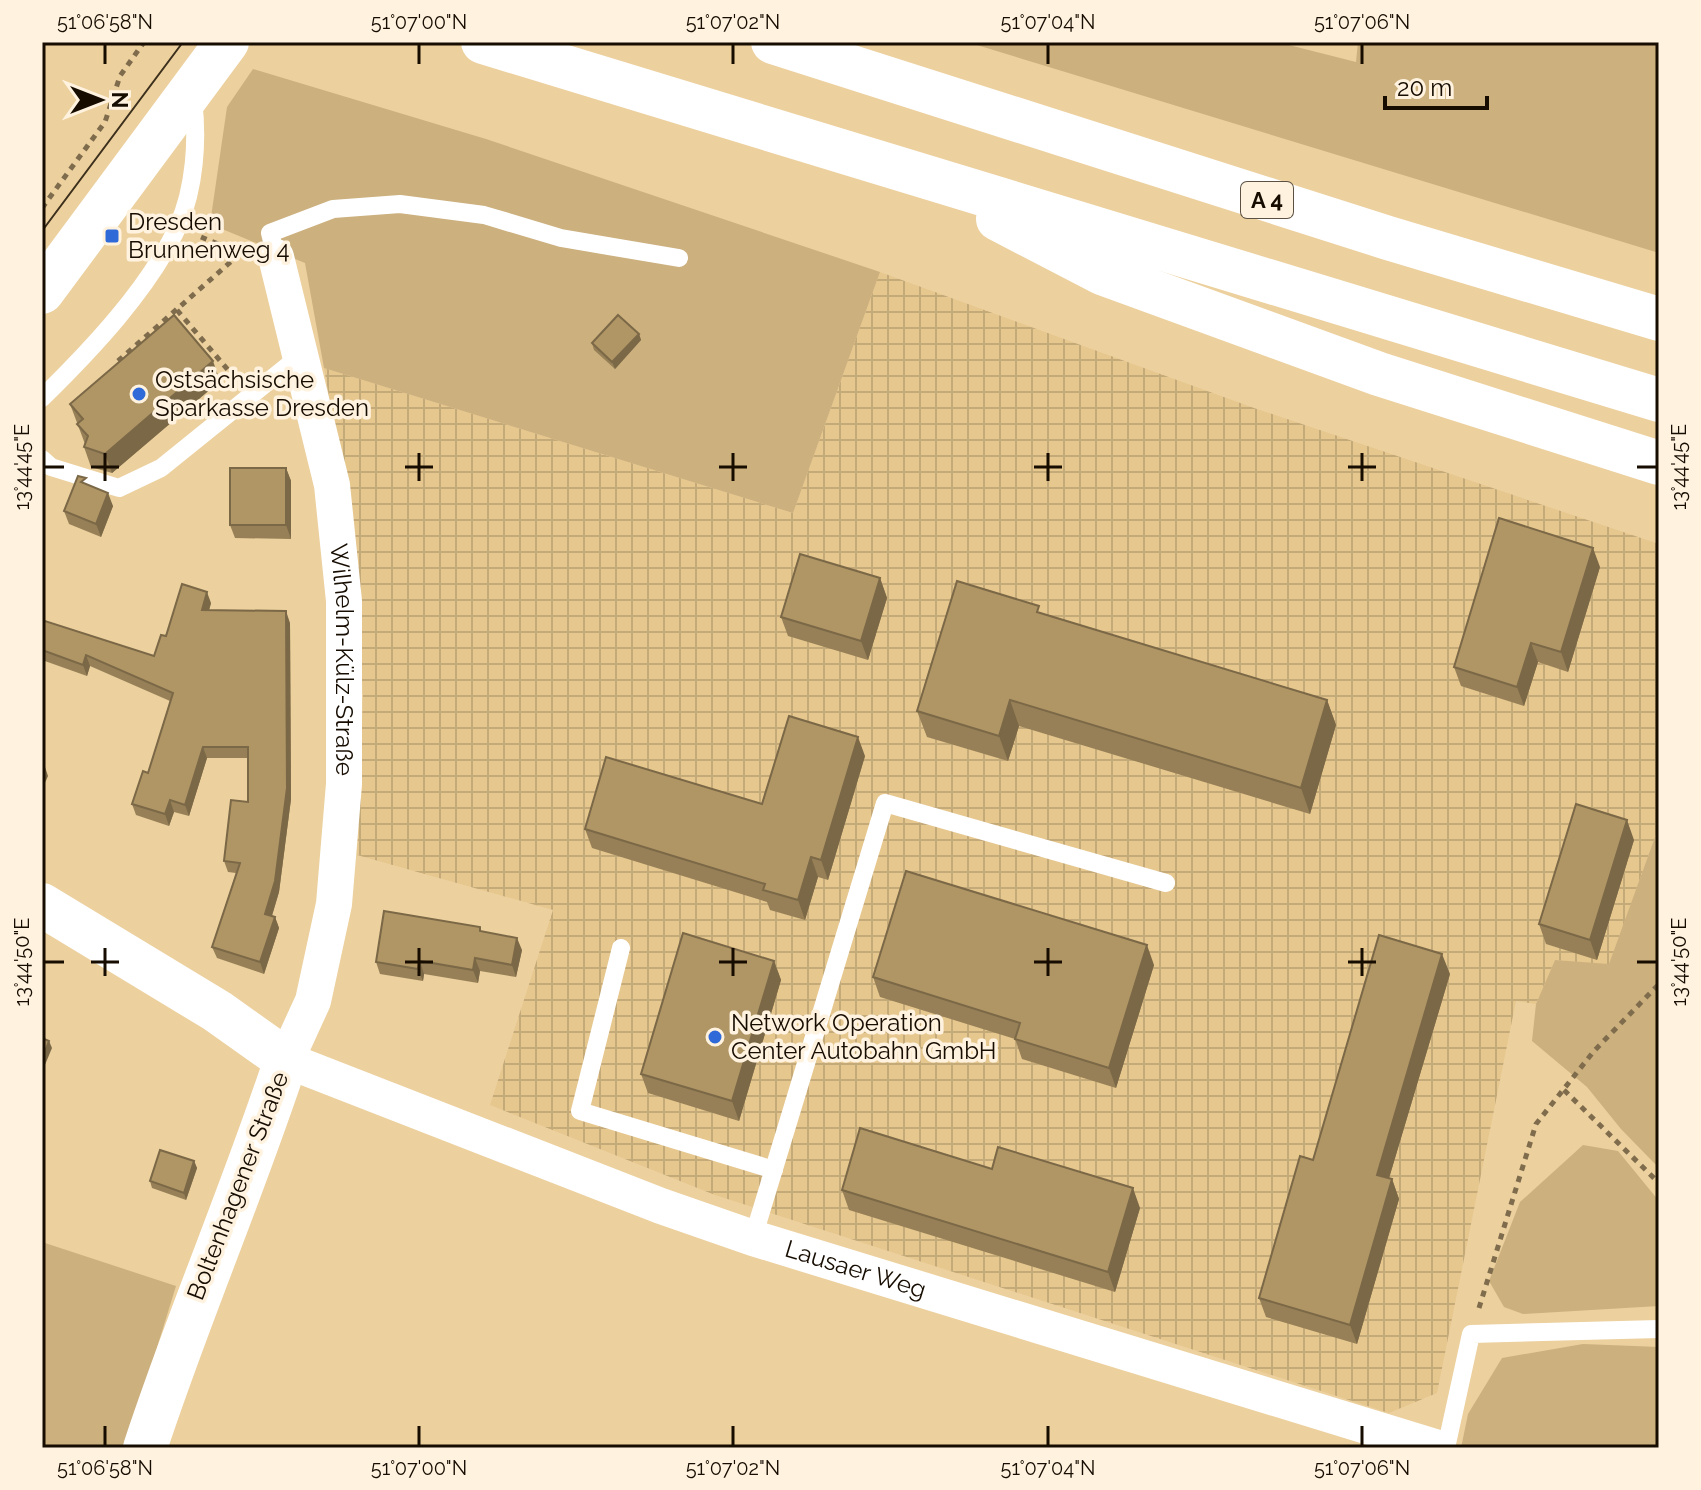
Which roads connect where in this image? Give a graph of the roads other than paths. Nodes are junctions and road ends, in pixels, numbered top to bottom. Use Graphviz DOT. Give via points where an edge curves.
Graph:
graph roads {
  1 [pos="483,42"];
  2 [pos="773,42"];
  3 [pos="211,63"];
  4 [pos="916,176"];
  5 [pos="276,257"];
  6 [pos="679,258"];
  7 [pos="42,292"];
  8 [pos="1659,319"];
  9 [pos="300,360"];
  10 [pos="42,398"];
  11 [pos="1659,400"];
  12 [pos="42,459"];
  13 [pos="1659,463"];
  14 [pos="1166,883"];
  15 [pos="42,905"];
  16 [pos="621,948"];
  17 [pos="286,1060"];
  18 [pos="774,1170"];
  19 [pos="753,1238"];
  20 [pos="1659,1329"];
  21 [pos="145,1448"];
  22 [pos="1438,1448"];
  23 [pos="1446,1448"];
  1 -- 4 [label="main road"];
  2 -- 8 [label="main road, A 4"];
  3 -- 7 [label="main road"];
  3 -- 10 [label="lane" via="178,227 84,358"];
  4 -- 11 [label="main road"];
  4 -- 13 [label="main road" via="1102,273 1379,374"];
  5 -- 6 [label="lane" via="270,233 333,209 400,204 484,215 561,238"];
  5 -- 9 [label="street, Wilhelm-Külz-Straße"];
  9 -- 12 [label="lane" via="161,468 119,488 51,467"];
  9 -- 17 [label="street, Wilhelm-Külz-Straße" via="332,485 344,601 344,784 331,918 313,1001"];
  14 -- 18 [label="lane" via="885,803"];
  15 -- 17 [label="main road, Boltenhagener Straße" via="217,1011"];
  16 -- 18 [label="lane" via="580,1111"];
  17 -- 19 [label="street, Lausaer Weg"];
  17 -- 21 [label="main road, Boltenhagener Straße" via="184,1328"];
  18 -- 19 [label="lane"];
  19 -- 22 [label="street, Lausaer Weg"];
  20 -- 23 [label="lane" via="1471,1334"];
}
